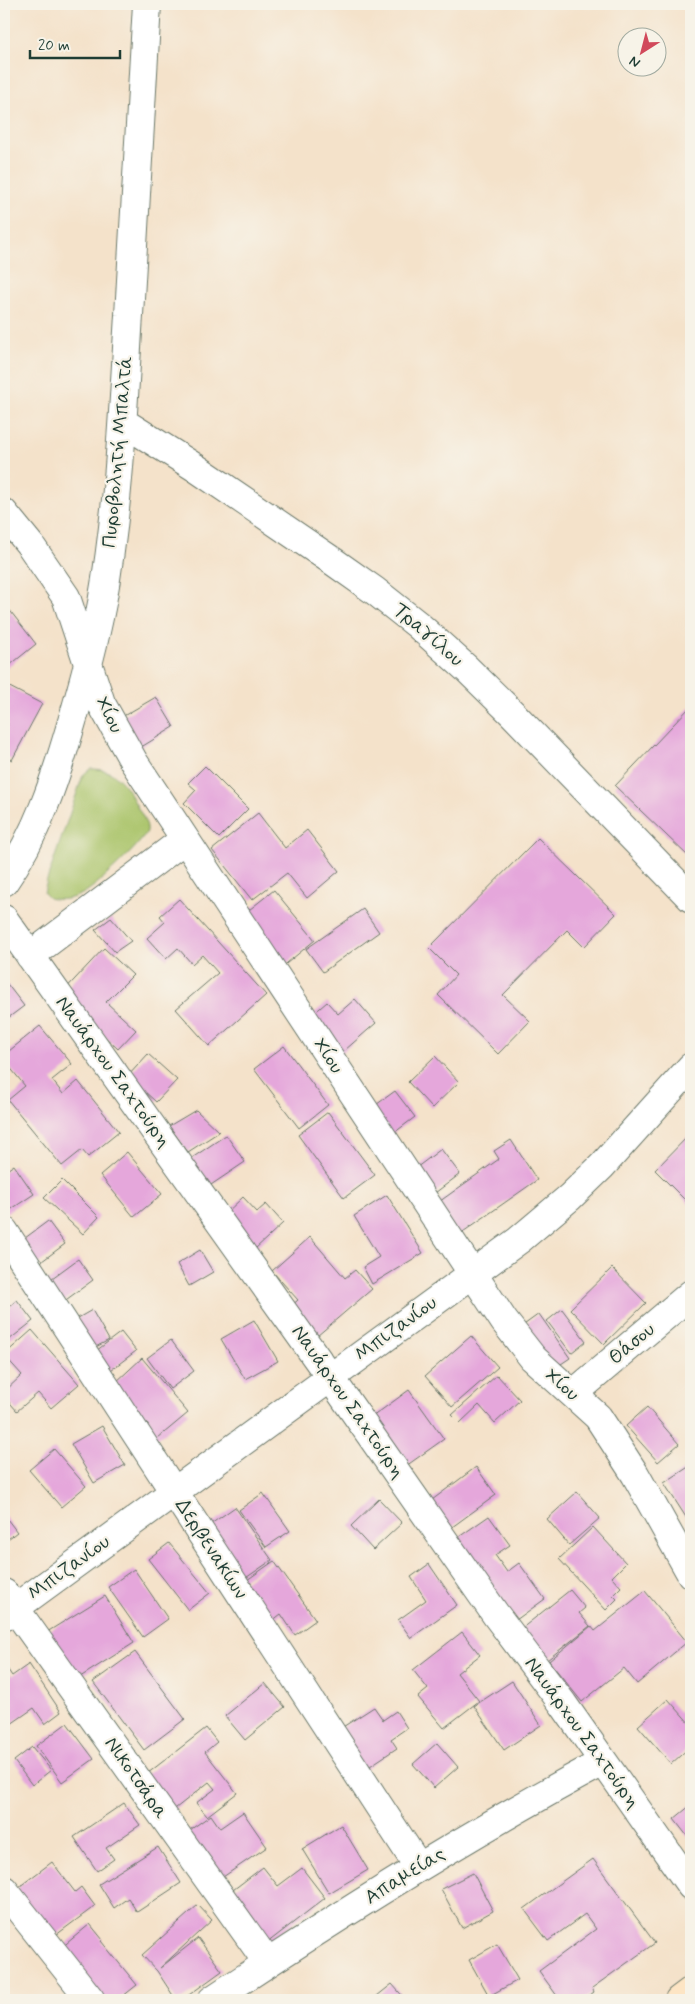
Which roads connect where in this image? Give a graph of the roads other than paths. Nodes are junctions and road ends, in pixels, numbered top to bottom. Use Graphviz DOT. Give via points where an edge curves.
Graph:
graph roads {
  1 [pos="147,4"];
  2 [pos="122,422"];
  3 [pos="4,513"];
  4 [pos="88,664"];
  5 [pos="185,839"];
  6 [pos="4,882"];
  7 [pos="691,898"];
  8 [pos="4,918"];
  9 [pos="30,956"];
  10 [pos="686,1085"];
  11 [pos="4,1231"];
  12 [pos="472,1274"];
  13 [pos="691,1294"];
  14 [pos="330,1377"];
  15 [pos="573,1394"];
  16 [pos="174,1491"];
  17 [pos="691,1574"];
  18 [pos="7,1605"];
  19 [pos="604,1762"];
  20 [pos="418,1866"];
  21 [pos="691,1886"];
  22 [pos="4,1890"];
  23 [pos="268,1963"];
  24 [pos="691,1991"];
  25 [pos="91,2000"];
  26 [pos="212,2000"];
  27 [pos="680,2000"];
  1 -- 2 [label="street, Πυροβολητή Μπαλτά"];
  2 -- 4 [label="street, Πυροβολητή Μπαλτά" via="109,558"];
  2 -- 7 [label="street, Τραγίλου" via="334,562 418,625 513,714"];
  3 -- 4 [label="street, Χίου" via="66,597"];
  4 -- 5 [label="street, Χίου" via="111,724"];
  4 -- 6 [label="street, Πυροβολητή Μπαλτά" via="47,799 27,844"];
  5 -- 9 [label="street"];
  5 -- 12 [label="street, Χίου"];
  8 -- 9 [label="street, Ναυάρχου Σαχτούρη"];
  9 -- 14 [label="street, Ναυάρχου Σαχτούρη"];
  10 -- 12 [label="street, Μπιζανίου" via="570,1196 519,1240"];
  11 -- 16 [label="street, Δερβενακίων"];
  12 -- 14 [label="street, Μπιζανίου"];
  12 -- 15 [label="street, Χίου" via="533,1358"];
  13 -- 15 [label="street, Θάσου"];
  14 -- 16 [label="street, Μπιζανίου"];
  14 -- 19 [label="street, Ναυάρχου Σαχτούρη" via="463,1569"];
  15 -- 17 [label="street, Χίου" via="598,1418 619,1447"];
  16 -- 18 [label="street, Μπιζανίου"];
  16 -- 20 [label="street, Δερβενακίων"];
  18 -- 23 [label="street, Νικοτσάρα"];
  19 -- 20 [label="street, Απαμείας" via="527,1802"];
  19 -- 21 [label="street, Ναυάρχου Σαχτούρη"];
  20 -- 23 [label="street, Απαμείας"];
  22 -- 25 [label="street"];
  23 -- 26 [label="street, Απαμείας"];
  24 -- 27 [label="main road"];
}
